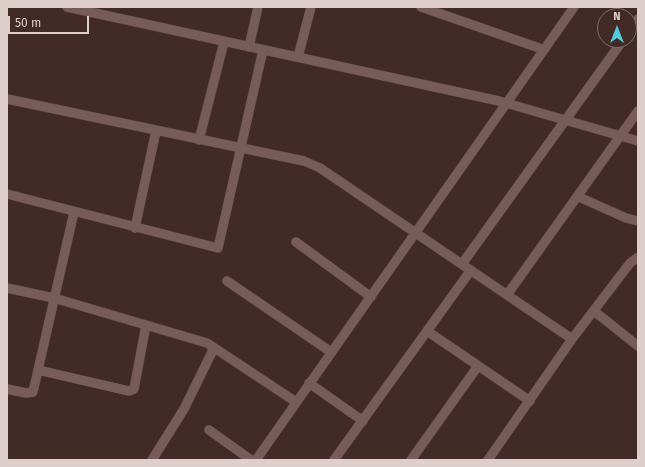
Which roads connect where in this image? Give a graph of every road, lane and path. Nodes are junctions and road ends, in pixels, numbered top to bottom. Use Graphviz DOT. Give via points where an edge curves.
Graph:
graph roads {
  1 [pos="67,7"];
  2 [pos="258,7"];
  3 [pos="311,7"];
  4 [pos="421,7"];
  5 [pos="574,7"];
  6 [pos="224,42"];
  7 [pos="249,47"];
  8 [pos="617,48"];
  9 [pos="542,49"];
  10 [pos="263,50"];
  11 [pos="298,57"];
  12 [pos="7,99"];
  13 [pos="505,103"];
  14 [pos="638,111"];
  15 [pos="565,120"];
  16 [pos="156,131"];
  17 [pos="621,136"];
  18 [pos="199,140"];
  19 [pos="638,141"];
  20 [pos="241,149"];
  21 [pos="7,194"];
  22 [pos="578,197"];
  23 [pos="74,212"];
  24 [pos="638,221"];
  25 [pos="135,228"];
  26 [pos="416,233"];
  27 [pos="296,242"];
  28 [pos="638,258"];
  29 [pos="462,264"];
  30 [pos="471,270"];
  31 [pos="227,281"];
  32 [pos="7,288"];
  33 [pos="508,295"];
  34 [pos="371,297"];
  35 [pos="54,298"];
  36 [pos="594,311"];
  37 [pos="146,325"];
  38 [pos="427,331"];
  39 [pos="572,339"];
  40 [pos="638,346"];
  41 [pos="214,348"];
  42 [pos="331,352"];
  43 [pos="478,366"];
  44 [pos="38,370"];
  45 [pos="309,383"];
  46 [pos="7,389"];
  47 [pos="530,401"];
  48 [pos="296,402"];
  49 [pos="363,420"];
  50 [pos="209,430"];
  51 [pos="152,460"];
  52 [pos="251,460"];
  53 [pos="256,460"];
  54 [pos="334,460"];
  55 [pos="411,460"];
  56 [pos="488,460"];
  1 -- 6 [label="street"];
  2 -- 7 [label="street"];
  3 -- 11 [label="street"];
  4 -- 9 [label="street"];
  5 -- 9 [label="street"];
  6 -- 7 [label="street"];
  6 -- 18 [label="street"];
  7 -- 10 [label="street"];
  8 -- 15 [label="street"];
  9 -- 13 [label="street"];
  10 -- 11 [label="street"];
  10 -- 20 [label="street"];
  11 -- 13 [label="street"];
  12 -- 16 [label="street"];
  13 -- 15 [label="street"];
  13 -- 26 [label="street"];
  14 -- 17 [label="street"];
  15 -- 17 [label="street"];
  15 -- 29 [label="street"];
  16 -- 18 [label="street"];
  16 -- 25 [label="street"];
  17 -- 19 [label="street"];
  17 -- 22 [label="street"];
  18 -- 20 [label="street"];
  20 -- 25 [label="street" via="218,248"];
  20 -- 26 [label="street" via="304,161 320,168"];
  21 -- 23 [label="street"];
  22 -- 24 [label="street"];
  22 -- 33 [label="street"];
  23 -- 25 [label="street"];
  23 -- 35 [label="street"];
  26 -- 29 [label="street"];
  26 -- 34 [label="street"];
  27 -- 34 [label="street"];
  28 -- 36 [label="street" via="630,263"];
  29 -- 30 [label="street"];
  30 -- 33 [label="street"];
  30 -- 38 [label="street"];
  31 -- 42 [label="street"];
  32 -- 35 [label="street"];
  33 -- 39 [label="street"];
  34 -- 42 [label="street"];
  35 -- 37 [label="street"];
  35 -- 44 [label="street"];
  36 -- 39 [label="street"];
  36 -- 40 [label="street"];
  37 -- 41 [label="street" via="207,343"];
  37 -- 44 [label="street" via="134,389 129,391"];
  38 -- 43 [label="street"];
  38 -- 49 [label="street"];
  39 -- 47 [label="street"];
  41 -- 48 [label="street"];
  41 -- 51 [label="street" via="184,409"];
  42 -- 45 [label="street"];
  43 -- 47 [label="street"];
  43 -- 55 [label="street"];
  44 -- 46 [label="street" via="33,392"];
  45 -- 48 [label="street"];
  45 -- 49 [label="street"];
  47 -- 56 [label="street"];
  48 -- 53 [label="street"];
  49 -- 54 [label="street"];
  50 -- 52 [label="street"];
}
